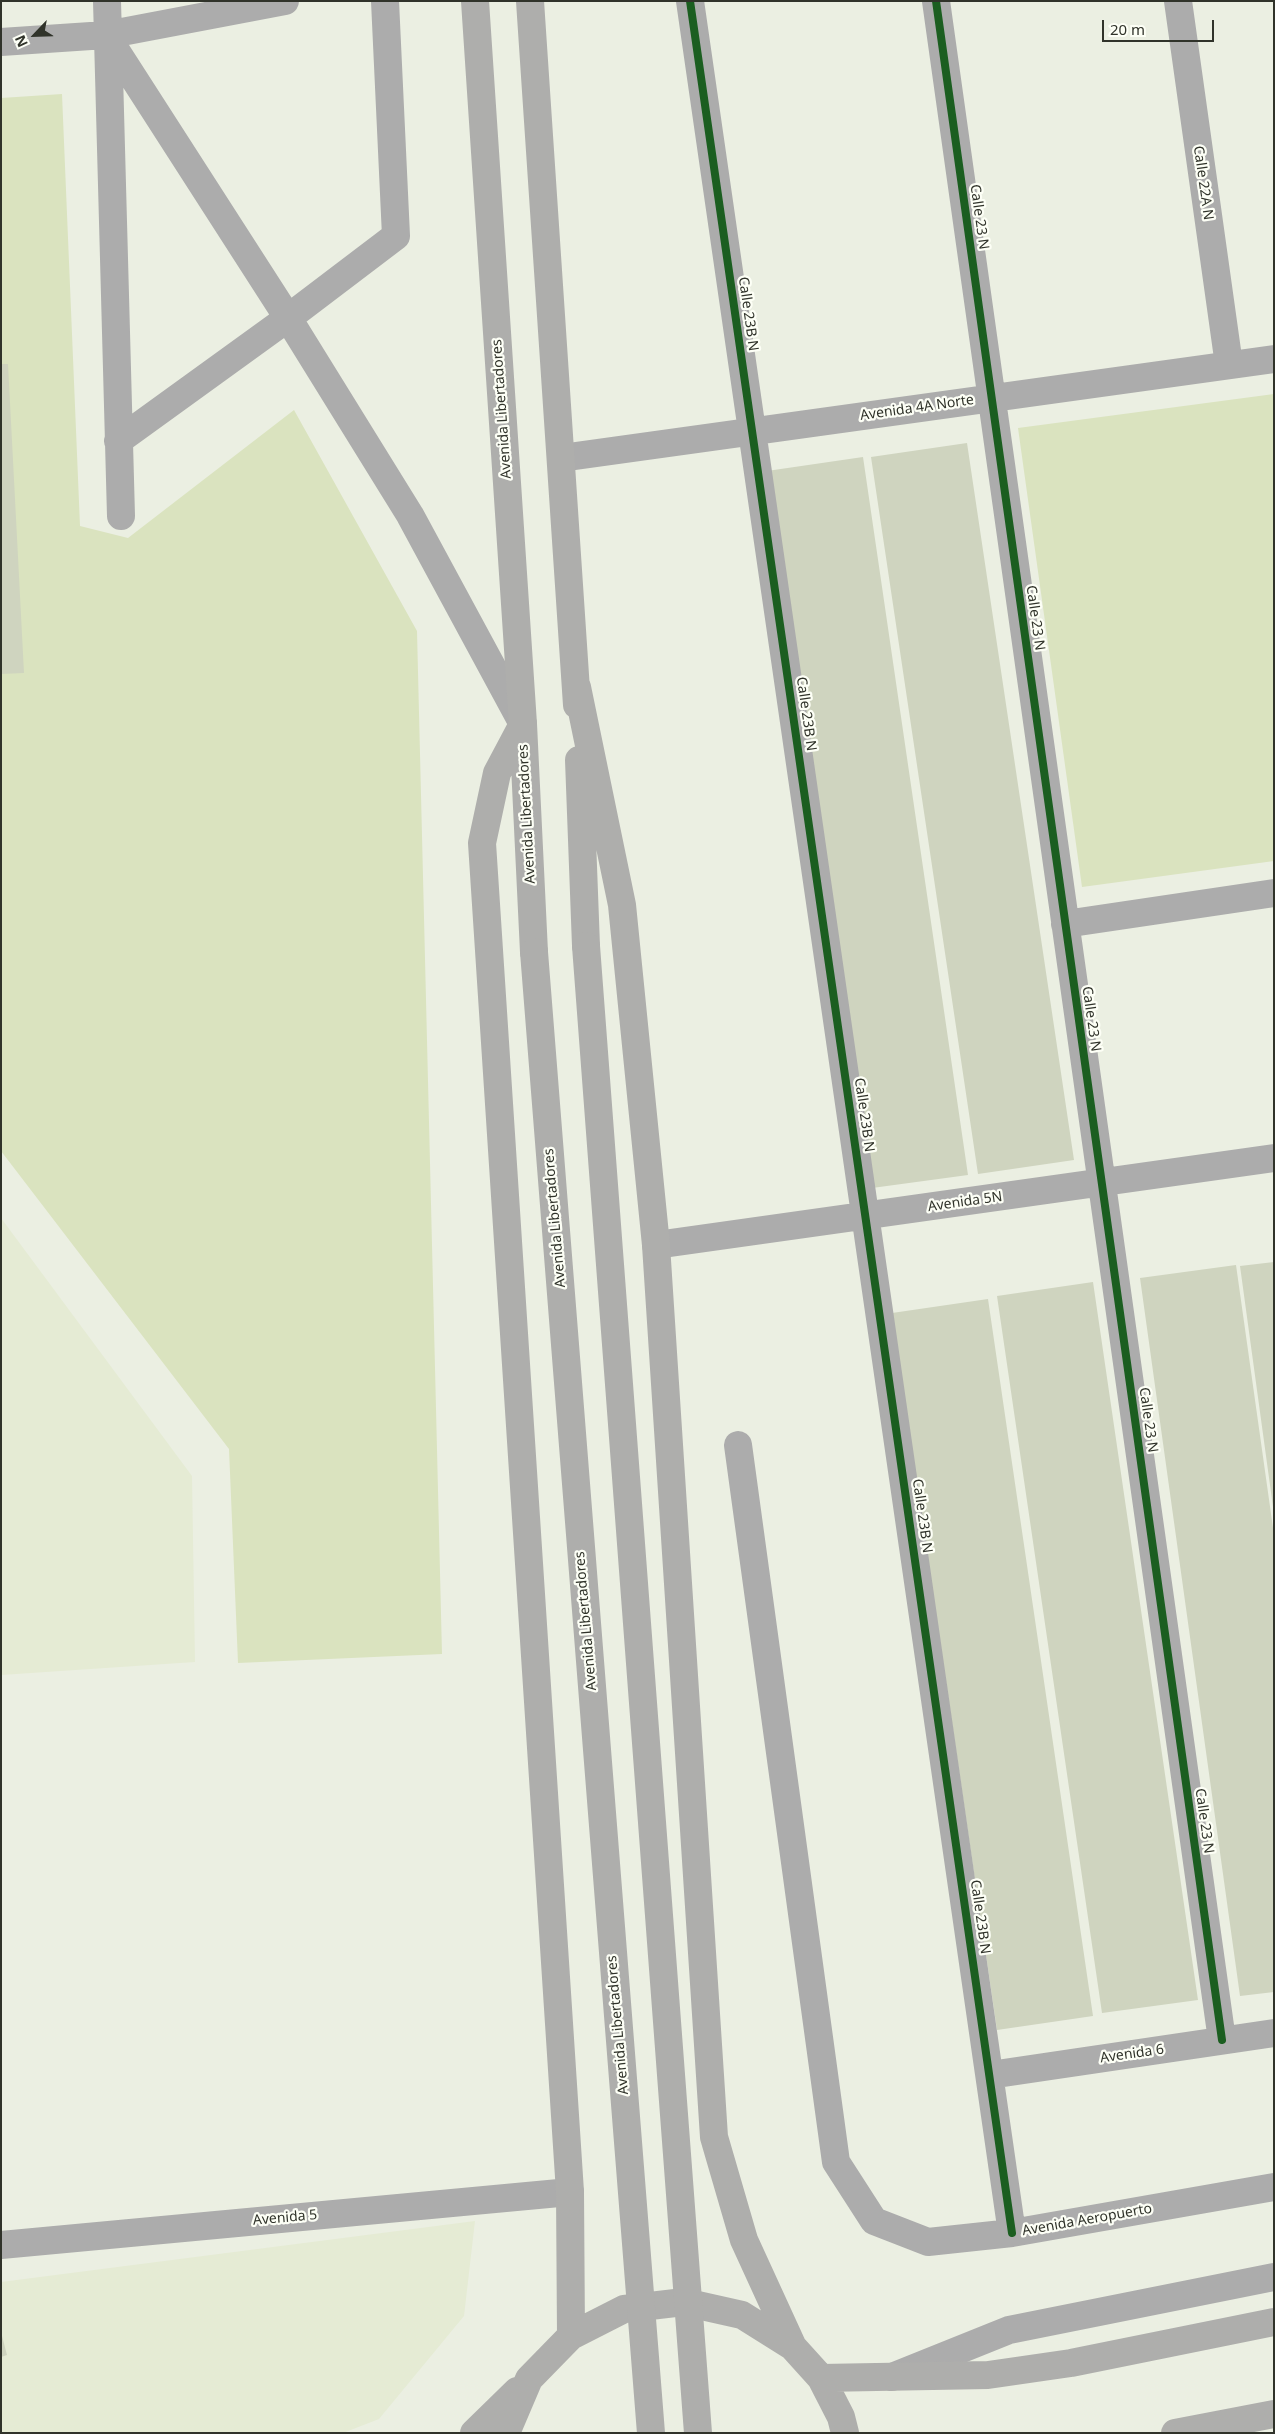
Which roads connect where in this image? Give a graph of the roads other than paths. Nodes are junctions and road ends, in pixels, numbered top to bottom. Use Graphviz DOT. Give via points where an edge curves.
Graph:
graph roads {
  1 [pos="107,1"];
  2 [pos="285,1"];
  3 [pos="385,1"];
  4 [pos="475,1"];
  5 [pos="530,1"];
  6 [pos="690,1"];
  7 [pos="936,1"];
  8 [pos="1178,1"];
  9 [pos="106,35"];
  10 [pos="1,42"];
  11 [pos="288,318"];
  12 [pos="1274,359"];
  13 [pos="1228,365"];
  14 [pos="992,398"];
  15 [pos="752,431"];
  16 [pos="118,441"];
  17 [pos="561,458"];
  18 [pos="121,516"];
  19 [pos="577,687"];
  20 [pos="523,724"];
  21 [pos="1274,893"];
  22 [pos="1066,924"];
  23 [pos="1274,1158"];
  24 [pos="1102,1182"];
  25 [pos="866,1216"];
  26 [pos="656,1245"];
  27 [pos="738,1445"];
  28 [pos="1274,2033"];
  29 [pos="1222,2040"];
  30 [pos="990,2074"];
  31 [pos="1274,2187"];
  32 [pos="570,2192"];
  33 [pos="1012,2233"];
  34 [pos="1,2245"];
  35 [pos="1274,2277"];
  36 [pos="1274,2322"];
  37 [pos="571,2336"];
  38 [pos="793,2347"];
  39 [pos="821,2378"];
  40 [pos="887,2378"];
  41 [pos="529,2379"];
  42 [pos="1274,2414"];
  43 [pos="474,2433"];
  44 [pos="506,2433"];
  45 [pos="651,2433"];
  46 [pos="698,2433"];
  47 [pos="845,2433"];
  48 [pos="1175,2433"];
  1 -- 9 [label="street"];
  2 -- 9 [label="street"];
  3 -- 11 [label="street" via="396,236"];
  4 -- 20 [label="main road, Avenida Libertadores"];
  5 -- 17 [label="main road"];
  6 -- 15 [label="street, Calle 23B N"];
  7 -- 14 [label="street, Calle 23 N"];
  8 -- 13 [label="street, Calle 22A N"];
  9 -- 10 [label="street"];
  9 -- 11 [label="street"];
  9 -- 16 [label="street"];
  11 -- 16 [label="street"];
  11 -- 20 [label="street" via="410,515"];
  12 -- 13 [label="street, Avenida 4A Norte"];
  13 -- 14 [label="street, Avenida 4A Norte"];
  14 -- 15 [label="street, Avenida 4A Norte"];
  14 -- 22 [label="street, Calle 23 N"];
  15 -- 17 [label="street, Avenida 4A Norte"];
  15 -- 25 [label="street, Calle 23B N"];
  16 -- 18 [label="street"];
  17 -- 19 [label="main road"];
  19 -- 26 [label="main road" via="622,905"];
  19 -- 46 [label="main road, bridge" via="586,946"];
  20 -- 32 [label="main road" via="497,773 482,844"];
  20 -- 45 [label="main road, Avenida Libertadores, bridge" via="534,952"];
  21 -- 22 [label="street"];
  22 -- 24 [label="street, Calle 23 N"];
  23 -- 24 [label="street, Avenida 5N"];
  24 -- 25 [label="street, Avenida 5N"];
  24 -- 29 [label="street, Calle 23 N"];
  25 -- 26 [label="street, Avenida 5N"];
  25 -- 30 [label="street, Calle 23B N"];
  26 -- 38 [label="main road" via="714,2137 744,2240"];
  27 -- 33 [label="street, Avenida Aeropuerto" via="836,2162 874,2220 928,2242"];
  28 -- 29 [label="street, Avenida 6"];
  29 -- 30 [label="street, Avenida 6"];
  30 -- 33 [label="street, Calle 23B N"];
  31 -- 33 [label="street, Avenida Aeropuerto"];
  32 -- 34 [label="street, Avenida 5"];
  32 -- 37 [label="main road"];
  35 -- 40 [label="street" via="1009,2330"];
  36 -- 40 [label="main road" via="1072,2363 988,2375"];
  37 -- 38 [label="main road" via="624,2309 684,2302 742,2315"];
  37 -- 41 [label="main road"];
  38 -- 39 [label="main road"];
  39 -- 40 [label="main road"];
  39 -- 47 [label="main road" via="841,2417"];
  41 -- 43 [label="main road"];
  41 -- 44 [label="main road"];
  42 -- 48 [label="main road"];
}
